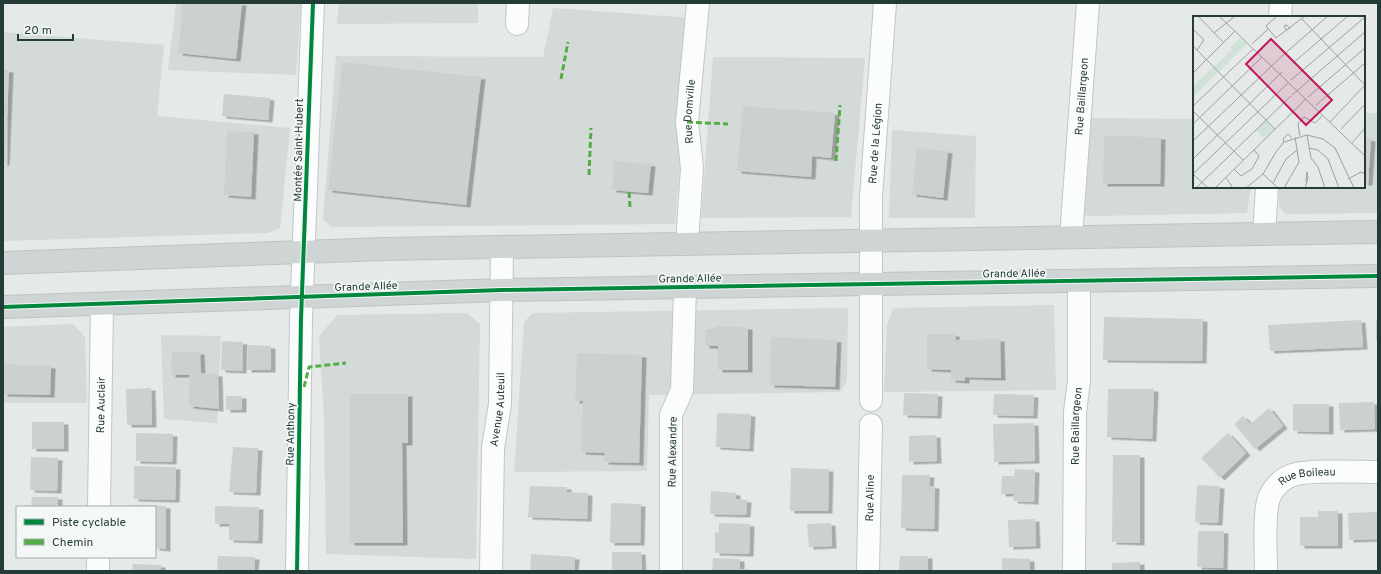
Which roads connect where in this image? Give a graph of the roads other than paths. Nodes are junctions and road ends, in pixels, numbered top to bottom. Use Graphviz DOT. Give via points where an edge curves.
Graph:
graph roads {
  1 [pos="313,3"];
  2 [pos="698,3"];
  3 [pos="885,3"];
  4 [pos="1088,3"];
  5 [pos="1281,3"];
  6 [pos="1280,16"];
  7 [pos="1267,188"];
  8 [pos="1378,232"];
  9 [pos="1264,234"];
  10 [pos="1071,237"];
  11 [pos="871,241"];
  12 [pos="687,244"];
  13 [pos="502,246"];
  14 [pos="303,253"];
  15 [pos="3,264"];
  16 [pos="1378,276"];
  17 [pos="1079,281"];
  18 [pos="872,284"];
  19 [pos="685,287"];
  20 [pos="502,290"];
  21 [pos="302,297"];
  22 [pos="102,304"];
  23 [pos="3,307"];
  24 [pos="871,400"];
  25 [pos="871,425"];
  26 [pos="1378,472"];
  27 [pos="99,506"];
  28 [pos="98,558"];
  29 [pos="98,571"];
  30 [pos="297,571"];
  31 [pos="491,571"];
  32 [pos="671,571"];
  33 [pos="868,571"];
  34 [pos="1074,571"];
  35 [pos="1266,571"];
  1 -- 14 [label="street, Montée Saint-Hubert"];
  2 -- 12 [label="street, Rue Domville" via="687,122 692,168"];
  3 -- 11 [label="street, Rue de la Légion" via="870,197"];
  4 -- 10 [label="street, Rue Baillargeon"];
  5 -- 6 [label="street"];
  7 -- 9 [label="street"];
  8 -- 9 [label="main road"];
  9 -- 10 [label="main road"];
  10 -- 11 [label="main road"];
  11 -- 12 [label="main road"];
  11 -- 18 [label="street, Rue de la Légion"];
  12 -- 13 [label="main road"];
  13 -- 14 [label="main road"];
  13 -- 20 [label="street, Avenue Auteuil"];
  14 -- 15 [label="main road"];
  14 -- 21 [label="street, Montée Saint-Hubert"];
  16 -- 17 [label="main road, Grande Allée"];
  17 -- 18 [label="main road, Grande Allée"];
  17 -- 34 [label="street, Rue Baillargeon"];
  18 -- 19 [label="main road, Grande Allée"];
  18 -- 24 [label="street"];
  19 -- 20 [label="main road, Grande Allée"];
  19 -- 32 [label="street, Rue Alexandre" via="682,390 671,415"];
  20 -- 21 [label="main road, Grande Allée"];
  20 -- 31 [label="street, Avenue Auteuil" via="500,404 493,448"];
  21 -- 22 [label="main road, Grande Allée"];
  21 -- 30 [label="street, Rue Anthony"];
  22 -- 23 [label="main road, Grande Allée"];
  22 -- 27 [label="street, Rue Auclair"];
  25 -- 33 [label="street, Rue Aline"];
  26 -- 35 [label="street, Rue Boileau" via="1305,473 1290,476 1278,484 1267,506"];
  28 -- 29 [label="street"];
}
